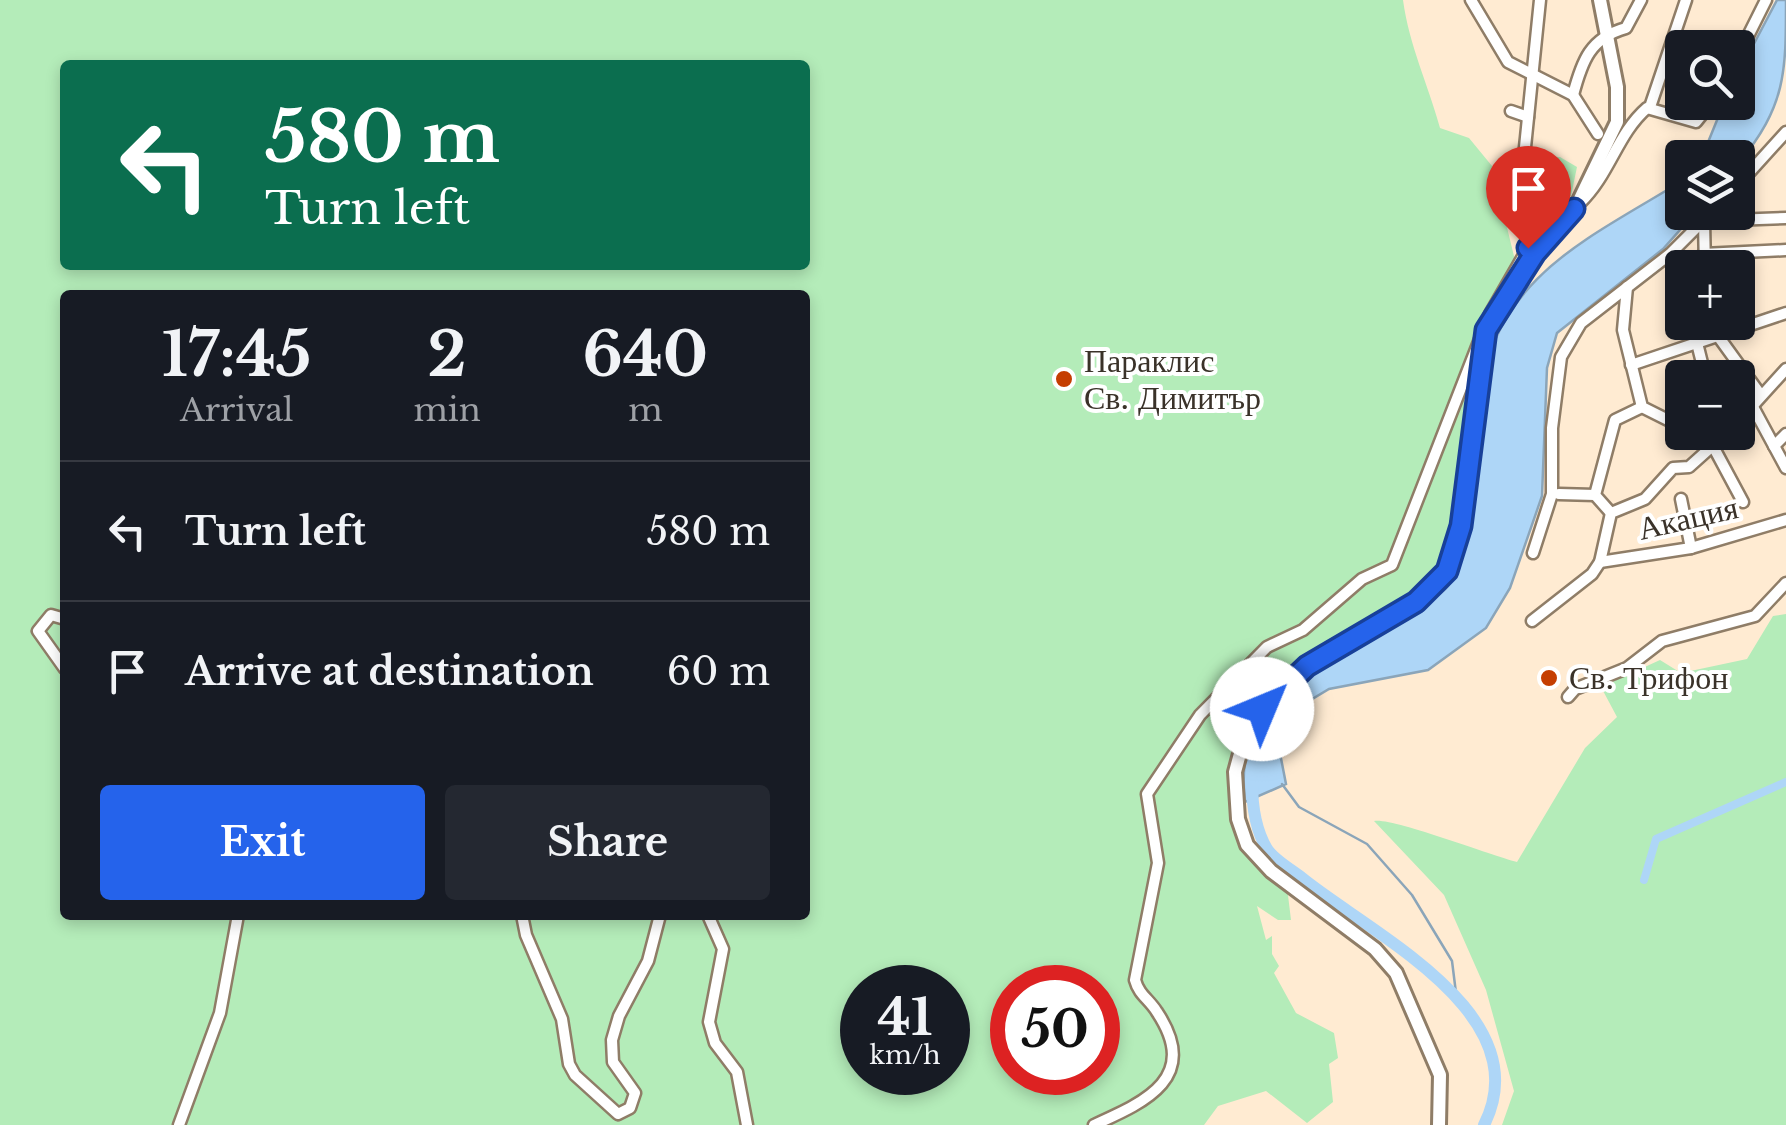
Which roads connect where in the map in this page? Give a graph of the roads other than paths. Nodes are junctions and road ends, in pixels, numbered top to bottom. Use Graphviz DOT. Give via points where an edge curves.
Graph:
graph roads {
  1 [pos="1471,0"];
  2 [pos="1540,0"];
  3 [pos="1600,0"];
  4 [pos="1642,0"];
  5 [pos="1686,0"];
  6 [pos="1766,0"];
  7 [pos="1751,30"];
  8 [pos="1607,33"];
  9 [pos="1533,72"];
  10 [pos="1573,95"];
  11 [pos="1650,107"];
  12 [pos="1512,110"];
  13 [pos="1665,112"];
  14 [pos="1528,117"];
  15 [pos="1786,132"];
  16 [pos="1598,134"];
  17 [pos="1755,166"];
  18 [pos="1546,176"];
  19 [pos="1574,209"];
  20 [pos="1755,218"];
  21 [pos="1786,218"];
  22 [pos="1693,230"];
  23 [pos="1786,250"];
  24 [pos="1755,251"];
  25 [pos="1627,288"];
  26 [pos="1786,313"];
  27 [pos="1755,323"];
  28 [pos="1705,340"];
  29 [pos="1721,340"];
  30 [pos="1696,343"];
  31 [pos="1701,360"];
  32 [pos="1631,365"];
  33 [pos="1786,370"];
  34 [pos="1760,394"];
  35 [pos="1755,403"];
  36 [pos="1642,407"];
  37 [pos="1755,411"];
  38 [pos="1665,418"];
  39 [pos="1786,434"];
  40 [pos="1774,446"];
  41 [pos="1710,450"];
  42 [pos="1717,450"];
  43 [pos="1786,468"];
  44 [pos="1559,494"];
  45 [pos="1595,495"];
  46 [pos="1681,499"];
  47 [pos="1743,502"];
  48 [pos="1610,513"];
  49 [pos="1786,520"];
  50 [pos="1691,548"];
  51 [pos="1533,553"];
  52 [pos="1600,562"];
  53 [pos="1786,583"];
  54 [pos="60,618"];
  55 [pos="1532,621"];
  56 [pos="60,662"];
  57 [pos="1568,697"];
  58 [pos="237,920"];
  59 [pos="523,920"];
  60 [pos="659,920"];
  61 [pos="710,920"];
  62 [pos="180,1125"];
  63 [pos="747,1125"];
  64 [pos="1094,1125"];
  65 [pos="1439,1125"];
  1 -- 9 [label="street" via="1508,62"];
  2 -- 9 [label="street"];
  3 -- 8 [label="main road"];
  4 -- 8 [label="street" via="1626,28"];
  5 -- 11 [label="street"];
  6 -- 7 [label="street"];
  8 -- 10 [label="street" via="1582,56"];
  8 -- 19 [label="main road" via="1617,122"];
  9 -- 10 [label="street"];
  9 -- 14 [label="street"];
  10 -- 16 [label="street"];
  11 -- 13 [label="street"];
  11 -- 19 [label="street" via="1628,130 1600,184"];
  12 -- 14 [label="street"];
  14 -- 18 [label="street" via="1524,157"];
  15 -- 17 [label="street"];
  19 -- 64 [label="street" via="1528,248 1495,302 1392,565 1362,580 1302,630 1267,646 1200,714 1147,794 1158,862 1135,980 1157,1011 1173,1056 1156,1094"];
  19 -- 65 [label="main road" via="1535,253 1486,330 1461,526 1447,571 1416,602 1330,649 1287,683 1248,728 1235,772 1247,845 1396,972 1440,1075"];
  20 -- 21 [label="street"];
  22 -- 25 [label="street"];
  23 -- 24 [label="street"];
  25 -- 32 [label="street" via="1623,330"];
  25 -- 51 [label="street" via="1581,323 1561,357 1552,494"];
  26 -- 27 [label="street"];
  28 -- 30 [label="street"];
  29 -- 34 [label="street"];
  30 -- 31 [label="street"];
  30 -- 32 [label="street"];
  32 -- 36 [label="street"];
  33 -- 34 [label="street"];
  34 -- 35 [label="street"];
  36 -- 38 [label="street"];
  36 -- 45 [label="street" via="1615,420"];
  37 -- 40 [label="street"];
  39 -- 40 [label="street"];
  40 -- 43 [label="street"];
  41 -- 48 [label="street" via="1688,467 1673,468 1645,498"];
  42 -- 47 [label="street"];
  44 -- 45 [label="street"];
  45 -- 48 [label="street"];
  46 -- 50 [label="street"];
  48 -- 52 [label="street"];
  49 -- 50 [label="street, Акация"];
  50 -- 52 [label="street, Акация"];
  52 -- 55 [label="street"];
  53 -- 57 [label="street" via="1755,616 1662,642"];
  54 -- 56 [label="street" via="52,616 38,631"];
  58 -- 62 [label="street" via="220,1013"];
  59 -- 60 [label="street" via="562,1019 575,1076 618,1114 630,1108 635,1093 613,1062 614,1028 648,961"];
  61 -- 63 [label="street" via="723,950 708,1022 737,1072"];
}
